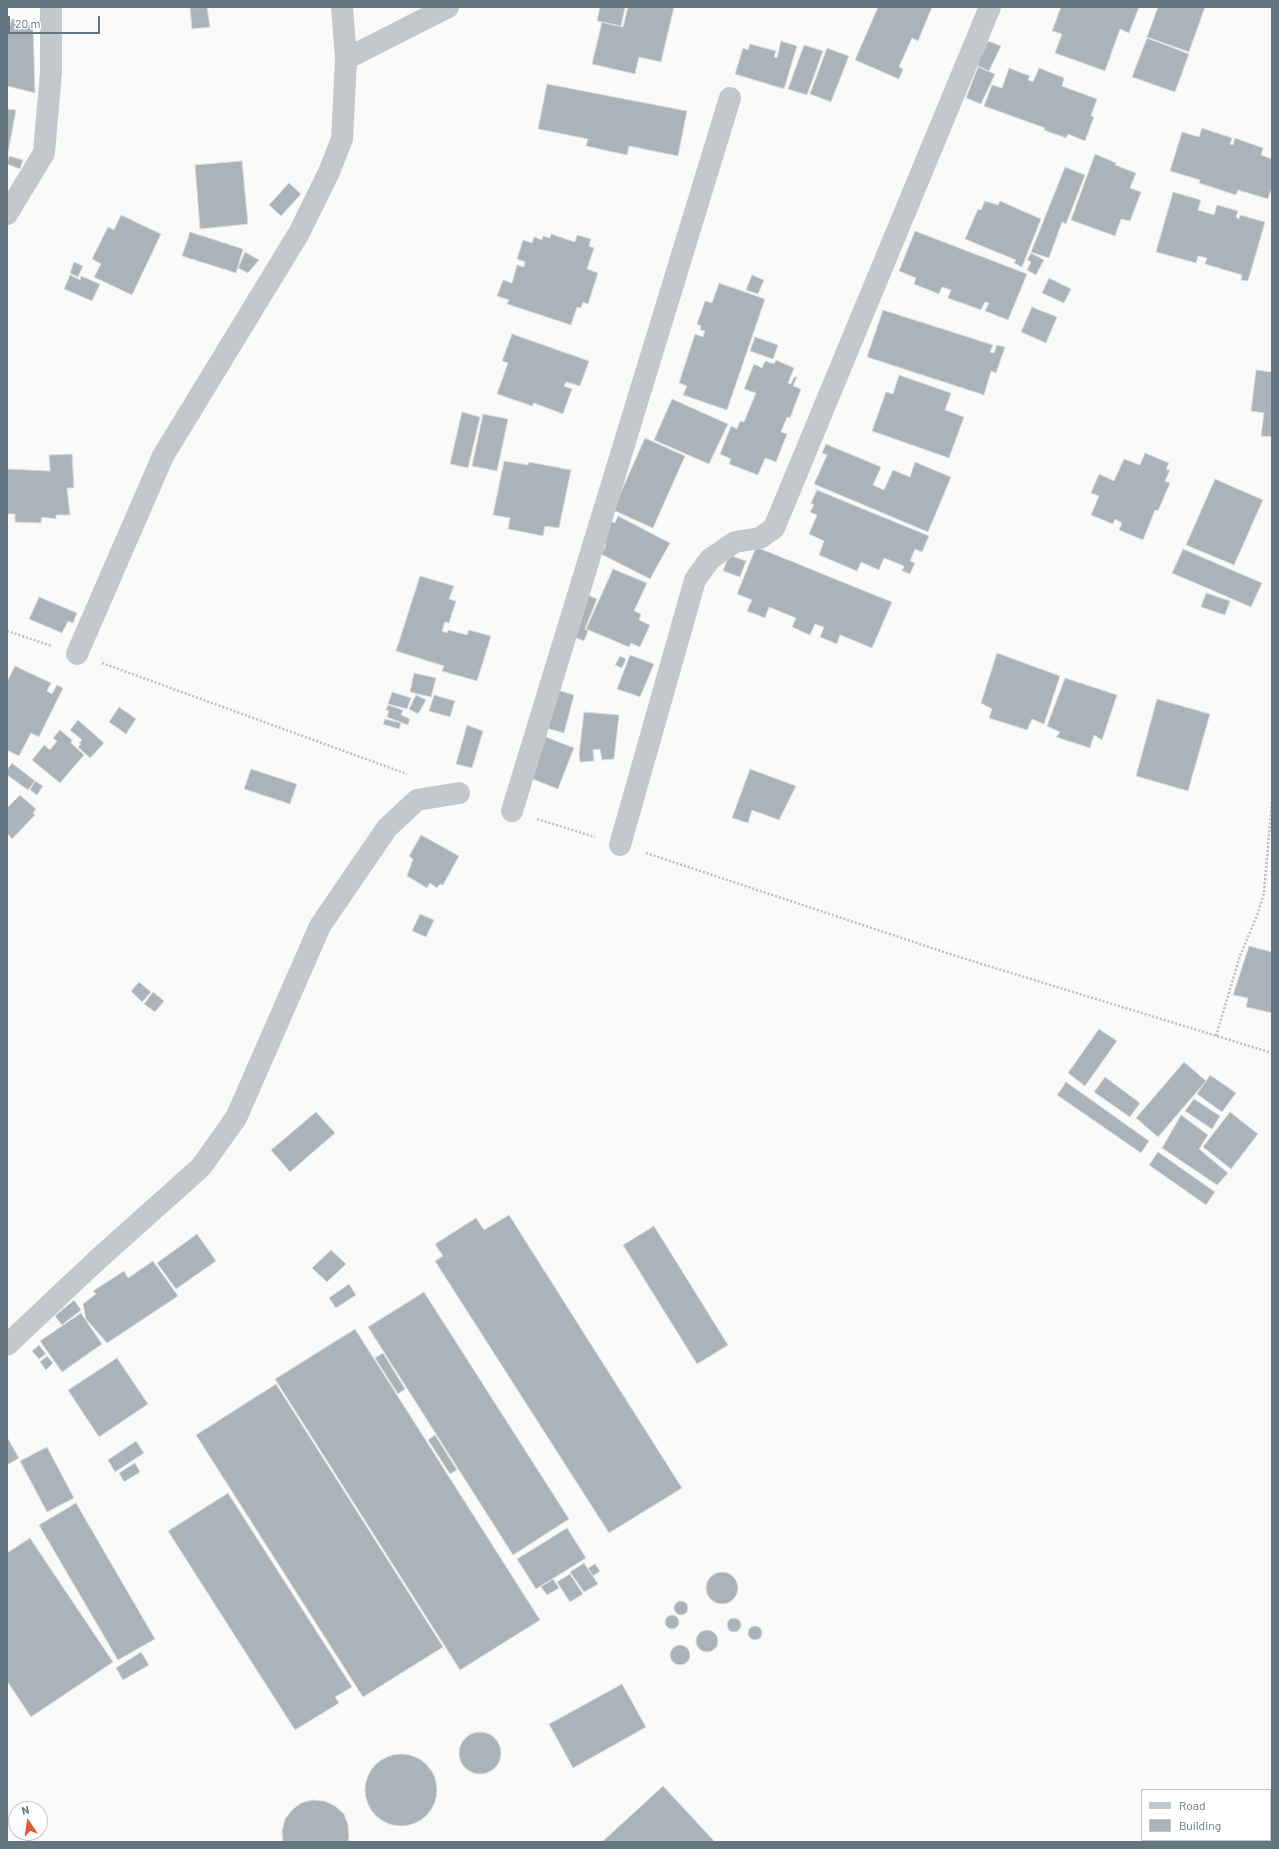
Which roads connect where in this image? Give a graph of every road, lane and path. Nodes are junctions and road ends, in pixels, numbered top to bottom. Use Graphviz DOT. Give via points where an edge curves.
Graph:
graph roads {
  1 [pos="51,7"];
  2 [pos="342,7"];
  3 [pos="448,7"];
  4 [pos="990,7"];
  5 [pos="346,59"];
  6 [pos="730,98"];
  7 [pos="7,214"];
  8 [pos="77,654"];
  9 [pos="459,793"];
  10 [pos="1272,801"];
  11 [pos="512,811"];
  12 [pos="620,845"];
  13 [pos="1216,1036"];
  14 [pos="7,1345"];
  1 -- 7 [label="street" via="51,72 44,153"];
  2 -- 5 [label="street"];
  3 -- 5 [label="street"];
  4 -- 12 [label="street" via="774,528 760,538 735,542 710,560 694,580"];
  5 -- 8 [label="street" via="342,139 329,172 299,233 163,456"];
  6 -- 11 [label="street"];
  9 -- 14 [label="street" via="417,800 387,828 320,926 236,1118 201,1167"];
  10 -- 13 [label="path" via="1264,893 1240,956"];
}
